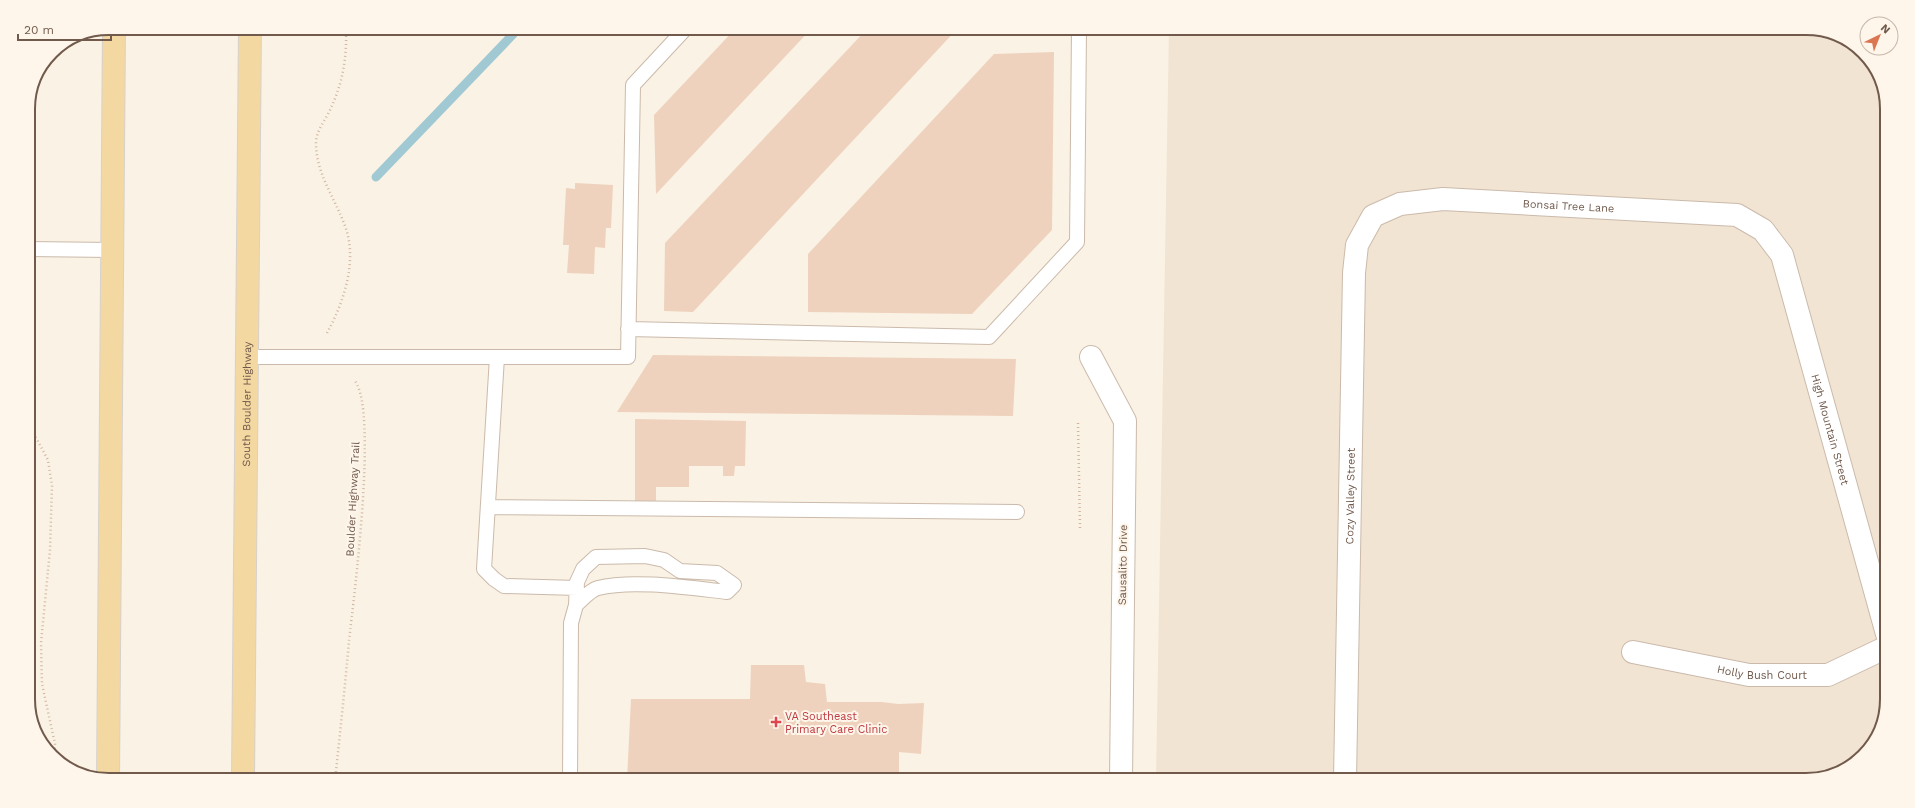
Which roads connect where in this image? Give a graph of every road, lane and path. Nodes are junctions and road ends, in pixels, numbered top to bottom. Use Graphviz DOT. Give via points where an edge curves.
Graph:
graph roads {
  1 [pos="114,35"];
  2 [pos="250,35"];
  3 [pos="346,35"];
  4 [pos="679,35"];
  5 [pos="1079,35"];
  6 [pos="1373,216"];
  7 [pos="1763,230"];
  8 [pos="35,249"];
  9 [pos="112,250"];
  10 [pos="628,329"];
  11 [pos="247,357"];
  12 [pos="337,357"];
  13 [pos="497,357"];
  14 [pos="1091,357"];
  15 [pos="1078,423"];
  16 [pos="35,436"];
  17 [pos="488,507"];
  18 [pos="1017,512"];
  19 [pos="1080,528"];
  20 [pos="577,588"];
  21 [pos="576,605"];
  22 [pos="1880,609"];
  23 [pos="1880,650"];
  24 [pos="1633,652"];
  25 [pos="55,749"];
  26 [pos="108,773"];
  27 [pos="243,773"];
  28 [pos="336,773"];
  29 [pos="570,773"];
  30 [pos="1121,773"];
  31 [pos="1345,773"];
  1 -- 9 [label="main road"];
  2 -- 11 [label="main road, South Boulder Highway"];
  3 -- 12 [label="path, Boulder Highway Trail" via="346,63 341,84 320,127 316,142 323,177 345,226 349,244 345,292 338,313 327,333"];
  4 -- 10 [label="lane" via="633,85"];
  5 -- 10 [label="lane" via="1077,242 989,337"];
  6 -- 7 [label="street, Bonsai Tree Lane" via="1400,204 1443,199 1737,215"];
  6 -- 31 [label="street, Cozy Valley Street" via="1357,245 1354,273"];
  7 -- 22 [label="street, High Mountain Street" via="1782,255"];
  8 -- 9 [label="lane"];
  9 -- 26 [label="main road"];
  10 -- 13 [label="lane" via="628,357"];
  11 -- 12 [label="lane"];
  11 -- 27 [label="main road, South Boulder Highway"];
  12 -- 13 [label="lane"];
  12 -- 28 [label="path, Boulder Highway Trail" via="357,384 363,402 365,442 363,501"];
  13 -- 17 [label="lane"];
  14 -- 30 [label="street, Sausalito Drive" via="1125,421"];
  15 -- 19 [label="path"];
  16 -- 25 [label="path" via="48,460 52,486 50,550 41,644 42,684"];
  17 -- 18 [label="lane"];
  17 -- 20 [label="lane" via="484,569 494,579 504,586"];
  20 -- 21 [label="lane"];
  20 -- 21 [label="lane" via="583,568 596,557 615,556 645,556 664,560 680,570 717,573 734,586 727,592 675,586 622,584 597,588"];
  21 -- 29 [label="lane" via="571,622"];
  23 -- 24 [label="street, Holly Bush Court" via="1828,675 1749,675"];
}
